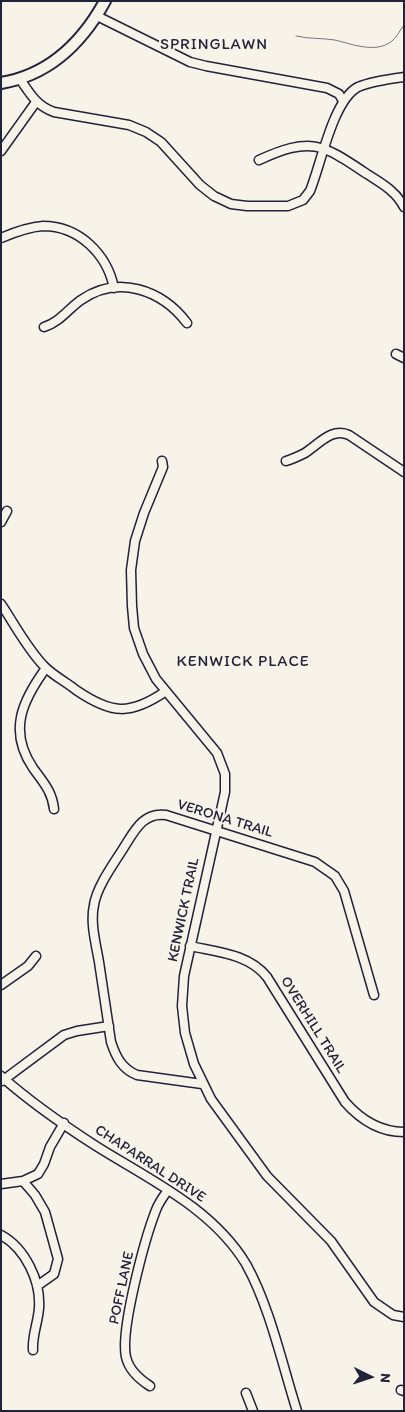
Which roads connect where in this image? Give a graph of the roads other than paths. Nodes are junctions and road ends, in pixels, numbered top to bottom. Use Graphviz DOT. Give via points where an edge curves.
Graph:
graph roads {
  1 [pos="105,1"];
  2 [pos="97,16"];
  3 [pos="404,77"];
  4 [pos="20,79"];
  5 [pos="1,83"];
  6 [pos="343,101"];
  7 [pos="36,102"];
  8 [pos="325,148"];
  9 [pos="1,151"];
  10 [pos="260,160"];
  11 [pos="404,207"];
  12 [pos="1,238"];
  13 [pos="114,288"];
  14 [pos="187,323"];
  15 [pos="44,327"];
  16 [pos="396,354"];
  17 [pos="404,358"];
  18 [pos="162,461"];
  19 [pos="286,461"];
  20 [pos="404,472"];
  21 [pos="7,511"];
  22 [pos="1,522"];
  23 [pos="1,604"];
  24 [pos="46,668"];
  25 [pos="166,691"];
  26 [pos="54,809"];
  27 [pos="216,831"];
  28 [pos="190,946"];
  29 [pos="36,956"];
  30 [pos="1,985"];
  31 [pos="374,995"];
  32 [pos="109,1026"];
  33 [pos="2,1079"];
  34 [pos="202,1084"];
  35 [pos="64,1124"];
  36 [pos="404,1132"];
  37 [pos="23,1181"];
  38 [pos="1,1184"];
  39 [pos="168,1190"];
  40 [pos="1,1236"];
  41 [pos="37,1286"];
  42 [pos="404,1317"];
  43 [pos="33,1350"];
  44 [pos="150,1386"];
  45 [pos="246,1393"];
  46 [pos="253,1411"];
  47 [pos="298,1411"];
  1 -- 2 [label="main road"];
  2 -- 4 [label="main road" via="67,53 44,69"];
  2 -- 6 [label="street" via="200,65 327,88 340,94"];
  3 -- 6 [label="street" via="359,87"];
  4 -- 5 [label="main road"];
  4 -- 7 [label="street"];
  6 -- 8 [label="street"];
  7 -- 8 [label="street" via="54,112 129,125 146,132 161,142 200,185 222,201 236,205 288,206 298,203 310,191"];
  7 -- 9 [label="street"];
  8 -- 10 [label="street" via="296,147"];
  8 -- 11 [label="street" via="389,188"];
  12 -- 13 [label="street" via="35,227 68,231 100,254"];
  13 -- 14 [label="street" via="150,292"];
  13 -- 15 [label="street" via="86,296 54,324"];
  16 -- 17 [label="street"];
  18 -- 25 [label="street, KENWICK TRAIL" via="163,468 135,541 131,570 134,628 143,654"];
  19 -- 20 [label="street" via="340,432"];
  21 -- 22 [label="street"];
  23 -- 24 [label="street"];
  24 -- 25 [label="street" via="91,700 107,707 124,709 142,705"];
  24 -- 26 [label="street" via="22,712 19,734 25,754 51,794"];
  25 -- 27 [label="street, KENWICK TRAIL" via="212,746 223,766 225,792"];
  27 -- 28 [label="street, KENWICK TRAIL"];
  27 -- 31 [label="street, VERONA TRAIL" via="315,862 335,876 348,901"];
  27 -- 32 [label="street, VERONA TRAIL" via="166,816 148,817 133,832 106,878 95,900 93,913"];
  28 -- 34 [label="street, KENWICK TRAIL" via="182,991 184,1021 189,1049"];
  28 -- 36 [label="street, OVERHILL TRAIL" via="239,957 258,968 267,977 352,1110 374,1125"];
  29 -- 30 [label="street" via="28,966"];
  32 -- 33 [label="street" via="64,1035"];
  32 -- 34 [label="street, VERONA TRAIL" via="118,1058 122,1066 131,1072"];
  33 -- 35 [label="street, CHAPARRAL DRIVE"];
  34 -- 42 [label="street, KENWICK TRAIL" via="267,1176 330,1240 374,1302 394,1315"];
  35 -- 37 [label="street" via="41,1169"];
  35 -- 39 [label="street, CHAPARRAL DRIVE"];
  37 -- 38 [label="street"];
  37 -- 41 [label="street" via="45,1212 58,1259 54,1274"];
  39 -- 44 [label="street, POFF LANE" via="160,1200 146,1240 126,1331 128,1362 136,1375"];
  39 -- 47 [label="street, CHAPARRAL DRIVE" via="212,1222 246,1264 258,1289"];
  40 -- 41 [label="street" via="21,1251"];
  41 -- 43 [label="street" via="39,1308"];
  45 -- 46 [label="street"];
}
